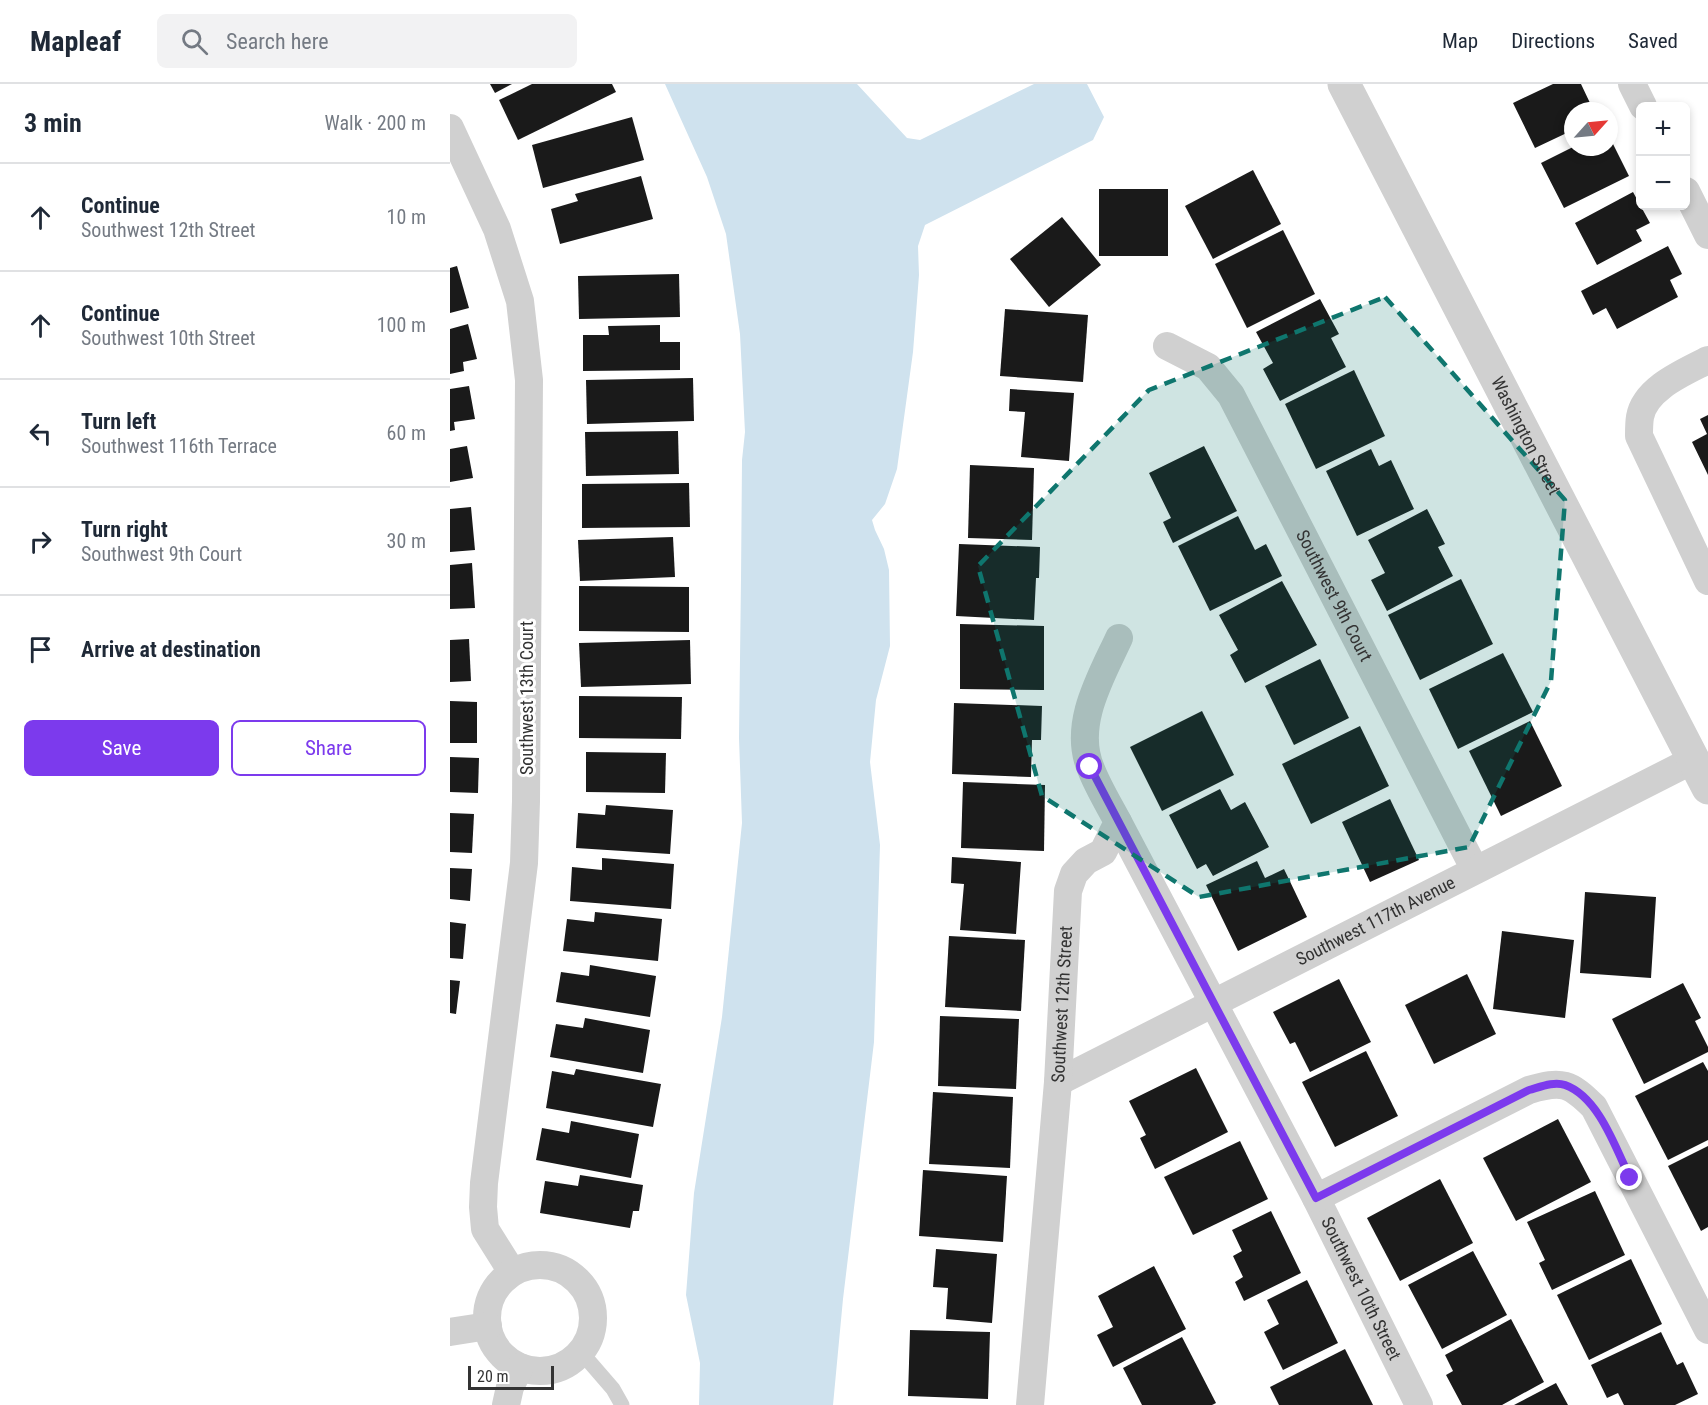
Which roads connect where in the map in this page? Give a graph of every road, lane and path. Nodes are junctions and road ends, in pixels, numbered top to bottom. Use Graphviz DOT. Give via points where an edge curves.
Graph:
graph roads {
  1 [pos="1344,84"];
  2 [pos="1632,84"];
  3 [pos="1641,102"];
  4 [pos="450,128"];
  5 [pos="1690,199"];
  6 [pos="1708,235"];
  7 [pos="1167,346"];
  8 [pos="1708,360"];
  9 [pos="1708,581"];
  10 [pos="1119,638"];
  11 [pos="1693,760"];
  12 [pos="1708,788"];
  13 [pos="1118,822"];
  14 [pos="1475,870"];
  15 [pos="1213,1003"];
  16 [pos="1058,1082"];
  17 [pos="1316,1198"];
  18 [pos="512,1272"];
  19 [pos="488,1326"];
  20 [pos="1708,1330"];
  21 [pos="450,1332"];
  22 [pos="581,1352"];
  23 [pos="520,1367"];
  24 [pos="506,1405"];
  25 [pos="622,1405"];
  26 [pos="1030,1405"];
  27 [pos="1419,1405"];
  1 -- 11 [label="street, Washington Street"];
  2 -- 3 [label="street"];
  4 -- 18 [label="street, Southwest 13th Court" via="497,229 520,301 529,380 524,863 483,1207 485,1229"];
  5 -- 6 [label="street"];
  7 -- 14 [label="street, Southwest 9th Court" via="1208,367 1231,394"];
  8 -- 9 [label="street" via="1669,380 1652,395 1640,415 1639,436"];
  10 -- 13 [label="street" via="1092,699 1084,740 1090,767"];
  11 -- 12 [label="street, Washington Street"];
  11 -- 14 [label="street, Southwest 117th Avenue"];
  13 -- 15 [label="street, Southwest 10th Street"];
  13 -- 16 [label="street, Southwest 12th Street" via="1103,852 1086,861 1074,874 1068,891"];
  14 -- 15 [label="street, Southwest 117th Avenue"];
  15 -- 16 [label="street, Southwest 117th Avenue"];
  15 -- 17 [label="street, Southwest 10th Street"];
  16 -- 26 [label="street, Southwest 12th Street"];
  17 -- 20 [label="street" via="1529,1090 1564,1084 1594,1107"];
  17 -- 27 [label="street, Southwest 10th Street"];
  18 -- 19 [label="street" via="490,1301"];
  18 -- 22 [label="street" via="525,1267 552,1266 576,1278 585,1288 592,1308 592,1328"];
  19 -- 21 [label="street"];
  19 -- 23 [label="street" via="498,1349"];
  22 -- 23 [label="street" via="558,1368 544,1371"];
  22 -- 25 [label="lane"];
  23 -- 24 [label="street"];
}
